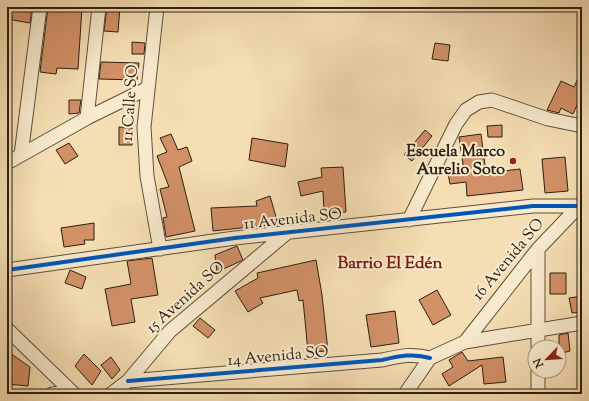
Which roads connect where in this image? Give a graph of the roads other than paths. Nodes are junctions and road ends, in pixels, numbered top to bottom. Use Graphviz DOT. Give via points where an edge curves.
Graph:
graph roads {
  1 [pos="40,7"];
  2 [pos="99,7"];
  3 [pos="157,7"];
  4 [pos="148,88"];
  5 [pos="86,118"];
  6 [pos="582,126"];
  7 [pos="21,154"];
  8 [pos="7,163"];
  9 [pos="581,205"];
  10 [pos="409,220"];
  11 [pos="288,232"];
  12 [pos="160,249"];
  13 [pos="538,249"];
  14 [pos="7,270"];
  15 [pos="582,323"];
  16 [pos="7,329"];
  17 [pos="538,331"];
  18 [pos="538,339"];
  19 [pos="465,342"];
  20 [pos="430,358"];
  21 [pos="538,379"];
  22 [pos="128,381"];
  23 [pos="73,393"];
  24 [pos="52,394"];
  25 [pos="111,394"];
  26 [pos="405,394"];
  27 [pos="538,394"];
  1 -- 7 [label="street"];
  2 -- 5 [label="street"];
  3 -- 4 [label="street, 11 Calle SO"];
  4 -- 5 [label="street"];
  4 -- 12 [label="street, 11 Calle SO" via="144,127 147,176"];
  5 -- 7 [label="street"];
  6 -- 10 [label="street" via="548,119 492,100 479,102 466,110 456,124"];
  7 -- 8 [label="street"];
  9 -- 10 [label="street, 11 Avenida SO" via="533,206"];
  9 -- 13 [label="street, 16 Avenida SO"];
  10 -- 11 [label="street, 11 Avenida SO"];
  11 -- 12 [label="street, 11 Avenida SO"];
  11 -- 22 [label="street, 15 Avenida SO" via="170,331"];
  12 -- 14 [label="street, 11 Avenida SO"];
  13 -- 17 [label="street"];
  13 -- 19 [label="street, 16 Avenida SO"];
  15 -- 17 [label="street"];
  16 -- 23 [label="street"];
  17 -- 18 [label="street"];
  17 -- 19 [label="street"];
  19 -- 20 [label="street"];
  20 -- 22 [label="street, 14 Avenida SO" via="404,355 382,360"];
  20 -- 26 [label="street"];
  21 -- 27 [label="street"];
  22 -- 25 [label="street, 15 Avenida SO"];
  23 -- 24 [label="street"];
}
